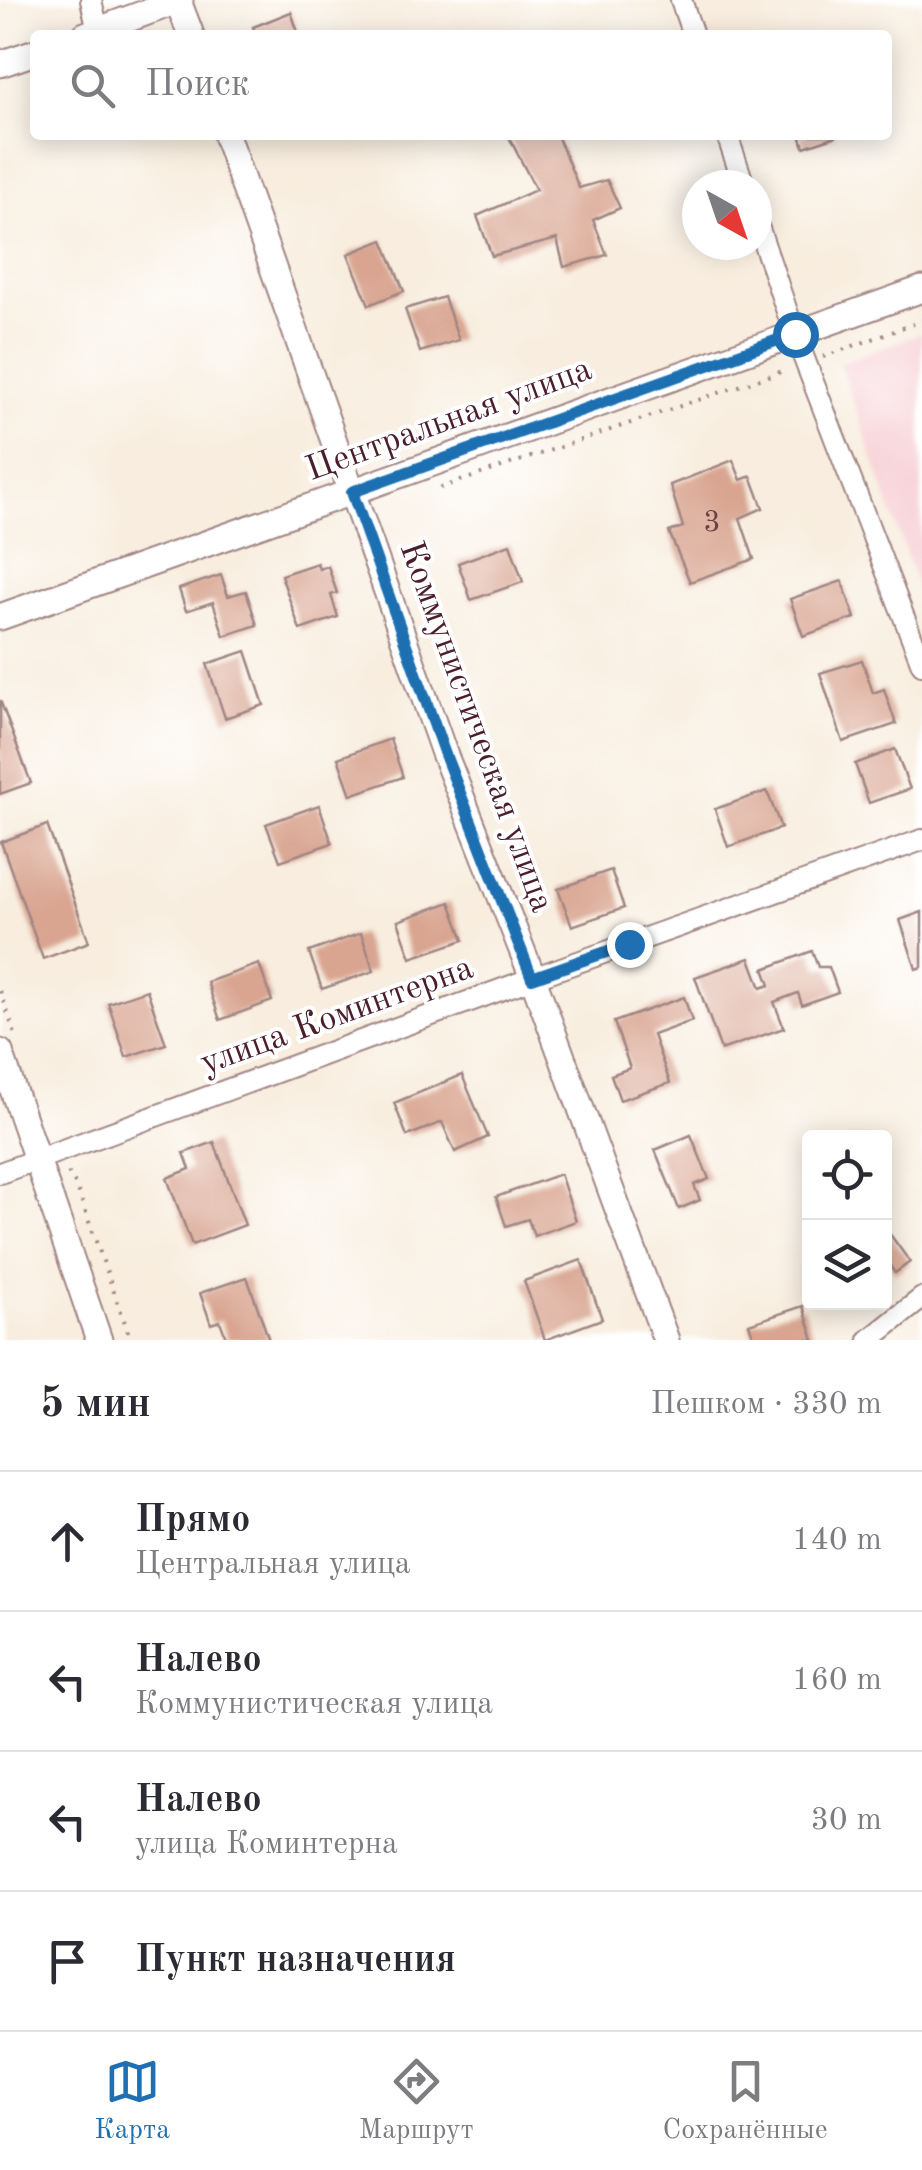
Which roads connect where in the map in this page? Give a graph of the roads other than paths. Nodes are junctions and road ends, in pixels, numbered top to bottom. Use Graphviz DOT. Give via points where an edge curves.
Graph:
graph roads {
  1 [pos="91,0"];
  2 [pos="179,0"];
  3 [pos="681,0"];
  4 [pos="92,30"];
  5 [pos="100,30"];
  6 [pos="189,30"];
  7 [pos="691,30"];
  8 [pos="30,54"];
  9 [pos="0,64"];
  10 [pos="228,140"];
  11 [pos="729,140"];
  12 [pos="739,170"];
  13 [pos="770,260"];
  14 [pos="922,289"];
  15 [pos="795,334"];
  16 [pos="352,492"];
  17 [pos="0,617"];
  18 [pos="922,664"];
  19 [pos="922,840"];
  20 [pos="532,978"];
  21 [pos="0,1052"];
  22 [pos="38,1160"];
  23 [pos="0,1173"];
  24 [pos="922,1298"];
  25 [pos="99,1340"];
  26 [pos="666,1340"];
  27 [pos="869,1340"];
  1 -- 4 [label="street"];
  2 -- 5 [label="street"];
  2 -- 6 [label="street"];
  3 -- 7 [label="street"];
  8 -- 9 [label="street"];
  10 -- 16 [label="street, Коммунистическая улица"];
  11 -- 12 [label="street"];
  13 -- 15 [label="street"];
  14 -- 15 [label="street, Центральная улица"];
  15 -- 16 [label="street, Центральная улица"];
  15 -- 18 [label="street"];
  16 -- 17 [label="street, Центральная улица"];
  16 -- 20 [label="street, Коммунистическая улица"];
  19 -- 20 [label="street, улица Коминтерна"];
  20 -- 22 [label="street, улица Коминтерна"];
  20 -- 26 [label="street, Коммунистическая улица"];
  21 -- 22 [label="street"];
  22 -- 23 [label="street, улица Коминтерна"];
  22 -- 25 [label="street"];
  24 -- 27 [label="street"];
}
